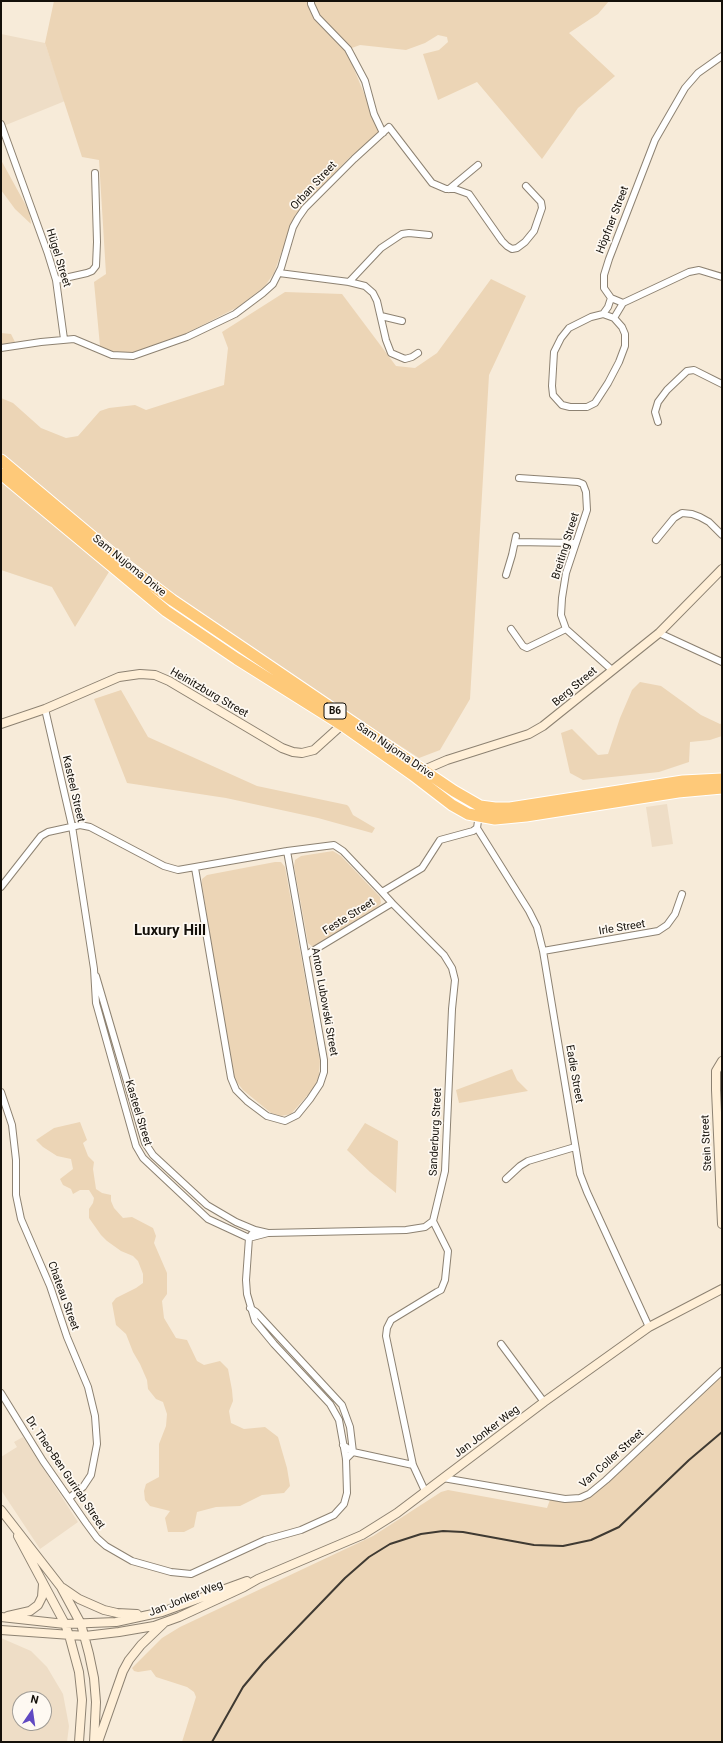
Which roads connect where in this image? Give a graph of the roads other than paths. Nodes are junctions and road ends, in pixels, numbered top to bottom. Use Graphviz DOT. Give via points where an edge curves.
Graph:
graph roads {
  1 [pos="311,1"];
  2 [pos="722,56"];
  3 [pos="1,124"];
  4 [pos="383,133"];
  5 [pos="478,165"];
  6 [pos="94,173"];
  7 [pos="526,186"];
  8 [pos="449,189"];
  9 [pos="430,235"];
  10 [pos="279,273"];
  11 [pos="722,277"];
  12 [pos="56,280"];
  13 [pos="349,282"];
  14 [pos="610,298"];
  15 [pos="623,303"];
  16 [pos="603,314"];
  17 [pos="381,316"];
  18 [pos="614,318"];
  19 [pos="402,322"];
  20 [pos="64,340"];
  21 [pos="1,348"];
  22 [pos="418,353"];
  23 [pos="722,384"];
  24 [pos="658,422"];
  25 [pos="1,460"];
  26 [pos="1,474"];
  27 [pos="519,478"];
  28 [pos="722,535"];
  29 [pos="656,540"];
  30 [pos="576,543"];
  31 [pos="722,569"];
  32 [pos="506,575"];
  33 [pos="510,629"];
  34 [pos="566,629"];
  35 [pos="659,633"];
  36 [pos="722,662"];
  37 [pos="612,670"];
  38 [pos="45,708"];
  39 [pos="345,722"];
  40 [pos="1,724"];
  41 [pos="424,770"];
  42 [pos="413,775"];
  43 [pos="722,779"];
  44 [pos="722,788"];
  45 [pos="479,817"];
  46 [pos="72,826"];
  47 [pos="287,851"];
  48 [pos="195,868"];
  49 [pos="1,887"];
  50 [pos="382,892"];
  51 [pos="682,894"];
  52 [pos="392,903"];
  53 [pos="543,951"];
  54 [pos="306,955"];
  55 [pos="94,969"];
  56 [pos="722,1061"];
  57 [pos="1,1092"];
  58 [pos="575,1147"];
  59 [pos="506,1179"];
  60 [pos="433,1221"];
  61 [pos="722,1224"];
  62 [pos="255,1230"];
  63 [pos="268,1233"];
  64 [pos="249,1238"];
  65 [pos="722,1289"];
  66 [pos="250,1308"];
  67 [pos="649,1327"];
  68 [pos="502,1344"];
  69 [pos="722,1371"];
  70 [pos="1,1393"];
  71 [pos="544,1402"];
  72 [pos="343,1445"];
  73 [pos="353,1452"];
  74 [pos="346,1459"];
  75 [pos="413,1465"];
  76 [pos="443,1478"];
  77 [pos="425,1491"];
  78 [pos="70,1498"];
  79 [pos="1,1510"];
  80 [pos="15,1530"];
  81 [pos="258,1579"];
  82 [pos="43,1584"];
  83 [pos="61,1586"];
  84 [pos="162,1612"];
  85 [pos="2,1617"];
  86 [pos="165,1623"];
  87 [pos="65,1624"];
  88 [pos="81,1624"];
  89 [pos="1,1630"];
  90 [pos="69,1635"];
  91 [pos="85,1636"];
  92 [pos="79,1742"];
  93 [pos="94,1742"];
  94 [pos="98,1742"];
  1 -- 4 [label="street" via="317,17 348,49 365,81 374,114"];
  2 -- 14 [label="street, Höpfner Street" via="698,72 685,88 655,140 608,259 604,288"];
  3 -- 12 [label="street, Hügel Street"];
  4 -- 8 [label="street" via="389,127 432,183"];
  4 -- 10 [label="street, Orban Street" via="319,194 298,218"];
  5 -- 8 [label="street"];
  6 -- 12 [label="street" via="96,266 87,273"];
  7 -- 8 [label="street" via="541,202 542,208 534,231 525,242 512,249 502,241 469,194"];
  9 -- 13 [label="street" via="402,234 381,248"];
  10 -- 13 [label="street"];
  10 -- 20 [label="street, Orban Street" via="269,288 235,314 187,337 141,354 127,357 112,355 74,339"];
  11 -- 15 [label="street" via="699,270 689,272"];
  12 -- 20 [label="street, Hügel Street"];
  13 -- 17 [label="street" via="362,284 369,289 377,301"];
  14 -- 15 [label="street"];
  14 -- 16 [label="street"];
  15 -- 18 [label="street"];
  16 -- 18 [label="street"];
  16 -- 18 [label="street" via="569,328 557,344 554,352 552,386 553,395 562,405 587,407 595,403 608,384 625,346 625,334"];
  17 -- 19 [label="street"];
  17 -- 22 [label="street" via="391,353 405,359"];
  20 -- 21 [label="street"];
  23 -- 24 [label="street" via="694,370 687,371 658,402 655,412"];
  25 -- 39 [label="highway, Sam Nujoma Drive / B6" via="127,566"];
  26 -- 39 [label="highway, Sam Nujoma Drive / B6" via="166,611 237,659"];
  27 -- 30 [label="street, Breiting Street" via="582,483 586,492 587,510"];
  28 -- 29 [label="street" via="700,517 682,513 674,518"];
  30 -- 32 [label="street" via="516,539"];
  30 -- 34 [label="street, Breiting Street" via="566,573 562,598 561,615"];
  31 -- 35 [label="main road, Berg Street"];
  33 -- 34 [label="street" via="526,648"];
  34 -- 37 [label="street"];
  35 -- 36 [label="street"];
  35 -- 37 [label="main road, Berg Street"];
  37 -- 41 [label="main road, Berg Street" via="534,732"];
  38 -- 39 [label="main road, Heinitzburg Street" via="119,677 148,674 169,681 293,752 314,750"];
  38 -- 40 [label="main road, Heinitzburg Street"];
  38 -- 46 [label="street, Kasteel Street"];
  39 -- 41 [label="highway, Sam Nujoma Drive / B6"];
  39 -- 42 [label="highway, Sam Nujoma Drive / B6"];
  41 -- 42 [label="main road, Berg Street"];
  41 -- 45 [label="highway, Sam Nujoma Drive / B6" via="468,800"];
  42 -- 45 [label="highway, Sam Nujoma Drive / B6" via="460,810"];
  43 -- 45 [label="highway, Sam Nujoma Drive / B6" via="683,781 517,807 495,808"];
  44 -- 45 [label="highway, Sam Nujoma Drive / B6" via="678,792 526,816 495,819"];
  45 -- 50 [label="street, Feste Street" via="468,834 440,840 422,868"];
  45 -- 53 [label="street, Eadie Street" via="537,927"];
  46 -- 48 [label="street" via="90,827 164,866 178,870"];
  46 -- 49 [label="street" via="41,836"];
  46 -- 55 [label="street, Kasteel Street"];
  47 -- 48 [label="street"];
  47 -- 50 [label="street" via="337,846"];
  47 -- 54 [label="street, Anton Lubowski Street"];
  48 -- 54 [label="street, Anton Lubowski Street" via="231,1078 236,1090 243,1097 267,1116 285,1121 301,1111 320,1084 324,1072"];
  50 -- 52 [label="street, Feste Street"];
  51 -- 53 [label="street, Irle Street" via="675,914 658,932"];
  52 -- 54 [label="street, Feste Street"];
  52 -- 60 [label="street, Sanderburg Street" via="444,955 454,974 445,1171"];
  53 -- 58 [label="street, Eadie Street"];
  55 -- 62 [label="street, Kasteel Street" via="148,1148 179,1181 207,1205"];
  55 -- 64 [label="street, Kasteel Street" via="96,1003 140,1154 208,1219"];
  56 -- 61 [label="main road, Stein Street" via="716,1071"];
  57 -- 78 [label="street, Chateau Street" via="12,1125 16,1160 16,1199 21,1219 50,1286 67,1337 88,1387 95,1416 97,1444 91,1475 83,1487"];
  58 -- 59 [label="street" via="528,1161"];
  58 -- 67 [label="street, Eadie Street" via="584,1186"];
  60 -- 63 [label="street, Kasteel Street" via="425,1226 406,1230"];
  60 -- 75 [label="street" via="448,1251 444,1285 437,1292 395,1316 389,1324 386,1336"];
  62 -- 63 [label="street, Kasteel Street"];
  62 -- 64 [label="street"];
  63 -- 64 [label="street, Kasteel Street"];
  64 -- 66 [label="street, Dr. Theo-Ben Gurirab Street" via="246,1280"];
  65 -- 67 [label="main road, Jan Jonker Weg"];
  66 -- 72 [label="street, Dr. Theo-Ben Gurirab Street" via="260,1327 334,1408 339,1420"];
  66 -- 73 [label="street" via="342,1405 350,1427"];
  67 -- 71 [label="main road, Jan Jonker Weg"];
  68 -- 71 [label="street"];
  69 -- 76 [label="street, Van Coller Street" via="606,1480 580,1498 565,1499"];
  70 -- 78 [label="street, Dr. Theo-Ben Gurirab Street"];
  71 -- 76 [label="main road, Jan Jonker Weg"];
  72 -- 73 [label="street"];
  72 -- 74 [label="street, Dr. Theo-Ben Gurirab Street"];
  73 -- 74 [label="street"];
  73 -- 75 [label="street"];
  74 -- 78 [label="street, Dr. Theo-Ben Gurirab Street" via="347,1499 334,1515 301,1530 265,1540 191,1574 143,1565 117,1553 97,1538"];
  75 -- 77 [label="street"];
  76 -- 77 [label="main road, Jan Jonker Weg"];
  77 -- 81 [label="main road, Jan Jonker Weg" via="373,1529"];
  79 -- 80 [label="main road"];
  80 -- 82 [label="main road"];
  80 -- 83 [label="main road"];
  81 -- 84 [label="main road, Jan Jonker Weg" via="239,1583"];
  81 -- 86 [label="main road, Jan Jonker Weg"];
  82 -- 85 [label="main road" via="42,1597 38,1605 30,1611"];
  82 -- 87 [label="main road"];
  83 -- 84 [label="main road" via="90,1605 117,1613"];
  83 -- 88 [label="main road"];
  84 -- 88 [label="main road, Jan Jonker Weg" via="116,1622"];
  85 -- 87 [label="main road, Jan Jonker Weg"];
  86 -- 91 [label="main road, Jan Jonker Weg"];
  86 -- 94 [label="main road" via="129,1660"];
  87 -- 88 [label="main road, Jan Jonker Weg"];
  87 -- 90 [label="main road"];
  88 -- 91 [label="main road"];
  89 -- 90 [label="main road, Jan Jonker Weg"];
  90 -- 91 [label="main road, Jan Jonker Weg"];
  90 -- 92 [label="main road" via="79,1672 82,1700"];
  91 -- 93 [label="main road" via="94,1678"];
}
